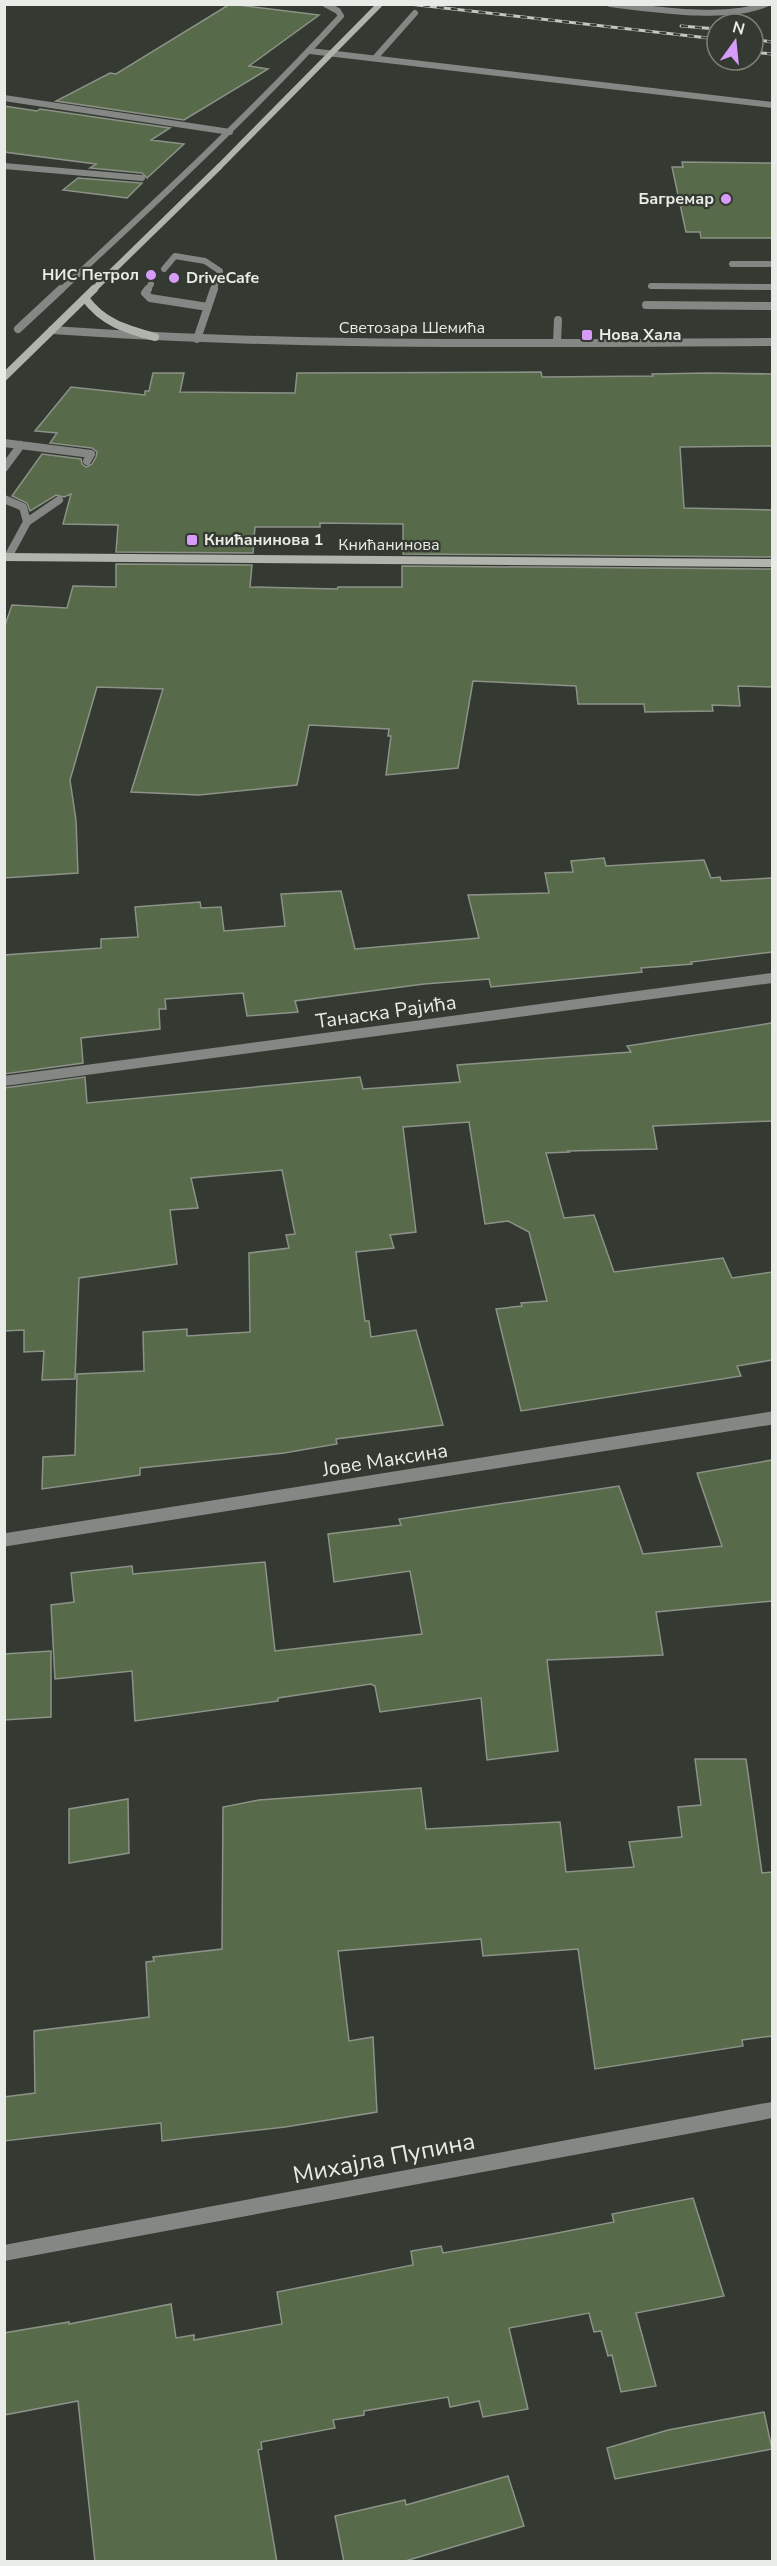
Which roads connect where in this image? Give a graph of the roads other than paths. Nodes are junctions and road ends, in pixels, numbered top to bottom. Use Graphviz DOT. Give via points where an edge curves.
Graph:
graph roads {
  1 [pos="325,4"];
  2 [pos="380,4"];
  3 [pos="610,4"];
  4 [pos="766,4"];
  5 [pos="415,13"];
  6 [pos="310,51"];
  7 [pos="375,58"];
  8 [pos="4,98"];
  9 [pos="772,105"];
  10 [pos="230,132"];
  11 [pos="4,166"];
  12 [pos="142,178"];
  13 [pos="732,264"];
  14 [pos="772,264"];
  15 [pos="164,269"];
  16 [pos="151,284"];
  17 [pos="651,286"];
  18 [pos="772,287"];
  19 [pos="85,298"];
  20 [pos="646,305"];
  21 [pos="772,306"];
  22 [pos="208,307"];
  23 [pos="558,320"];
  24 [pos="18,329"];
  25 [pos="52,330"];
  26 [pos="155,337"];
  27 [pos="197,339"];
  28 [pos="557,342"];
  29 [pos="772,342"];
  30 [pos="4,377"];
  31 [pos="4,443"];
  32 [pos="21,445"];
  33 [pos="87,461"];
  34 [pos="4,468"];
  35 [pos="4,499"];
  36 [pos="59,500"];
  37 [pos="27,522"];
  38 [pos="6,560"];
  39 [pos="772,563"];
  40 [pos="772,978"];
  41 [pos="4,1081"];
  42 [pos="772,1418"];
  43 [pos="4,1540"];
  44 [pos="772,2110"];
  45 [pos="4,2253"];
  1 -- 6 [label="street" via="341,16"];
  2 -- 19 [label="main road, bridge"];
  3 -- 4 [label="street" via="727,13 756,10"];
  5 -- 7 [label="street"];
  6 -- 7 [label="street"];
  6 -- 10 [label="street"];
  7 -- 9 [label="street"];
  8 -- 10 [label="street"];
  10 -- 24 [label="street"];
  11 -- 12 [label="street"];
  13 -- 14 [label="street"];
  15 -- 22 [label="street" via="176,256 205,261 220,271"];
  16 -- 22 [label="street" via="145,293 150,298"];
  17 -- 18 [label="street"];
  19 -- 25 [label="main road"];
  19 -- 26 [label="main road" via="97,316"];
  20 -- 21 [label="street"];
  22 -- 27 [label="street"];
  23 -- 28 [label="street"];
  25 -- 26 [label="street, Светозара Шемића"];
  25 -- 30 [label="main road"];
  26 -- 27 [label="street, Светозара Шемића"];
  27 -- 28 [label="street, Светозара Шемића"];
  28 -- 29 [label="street, Светозара Шемића"];
  31 -- 32 [label="street"];
  32 -- 33 [label="street" via="91,454"];
  32 -- 34 [label="street"];
  35 -- 37 [label="street" via="23,507"];
  36 -- 37 [label="street"];
  37 -- 38 [label="street"];
  38 -- 39 [label="main road, Книћанинова"];
  40 -- 41 [label="street, Танаска Рајића"];
  42 -- 43 [label="street, Јове Максина"];
  44 -- 45 [label="street, Михајла Пупина"];
}
